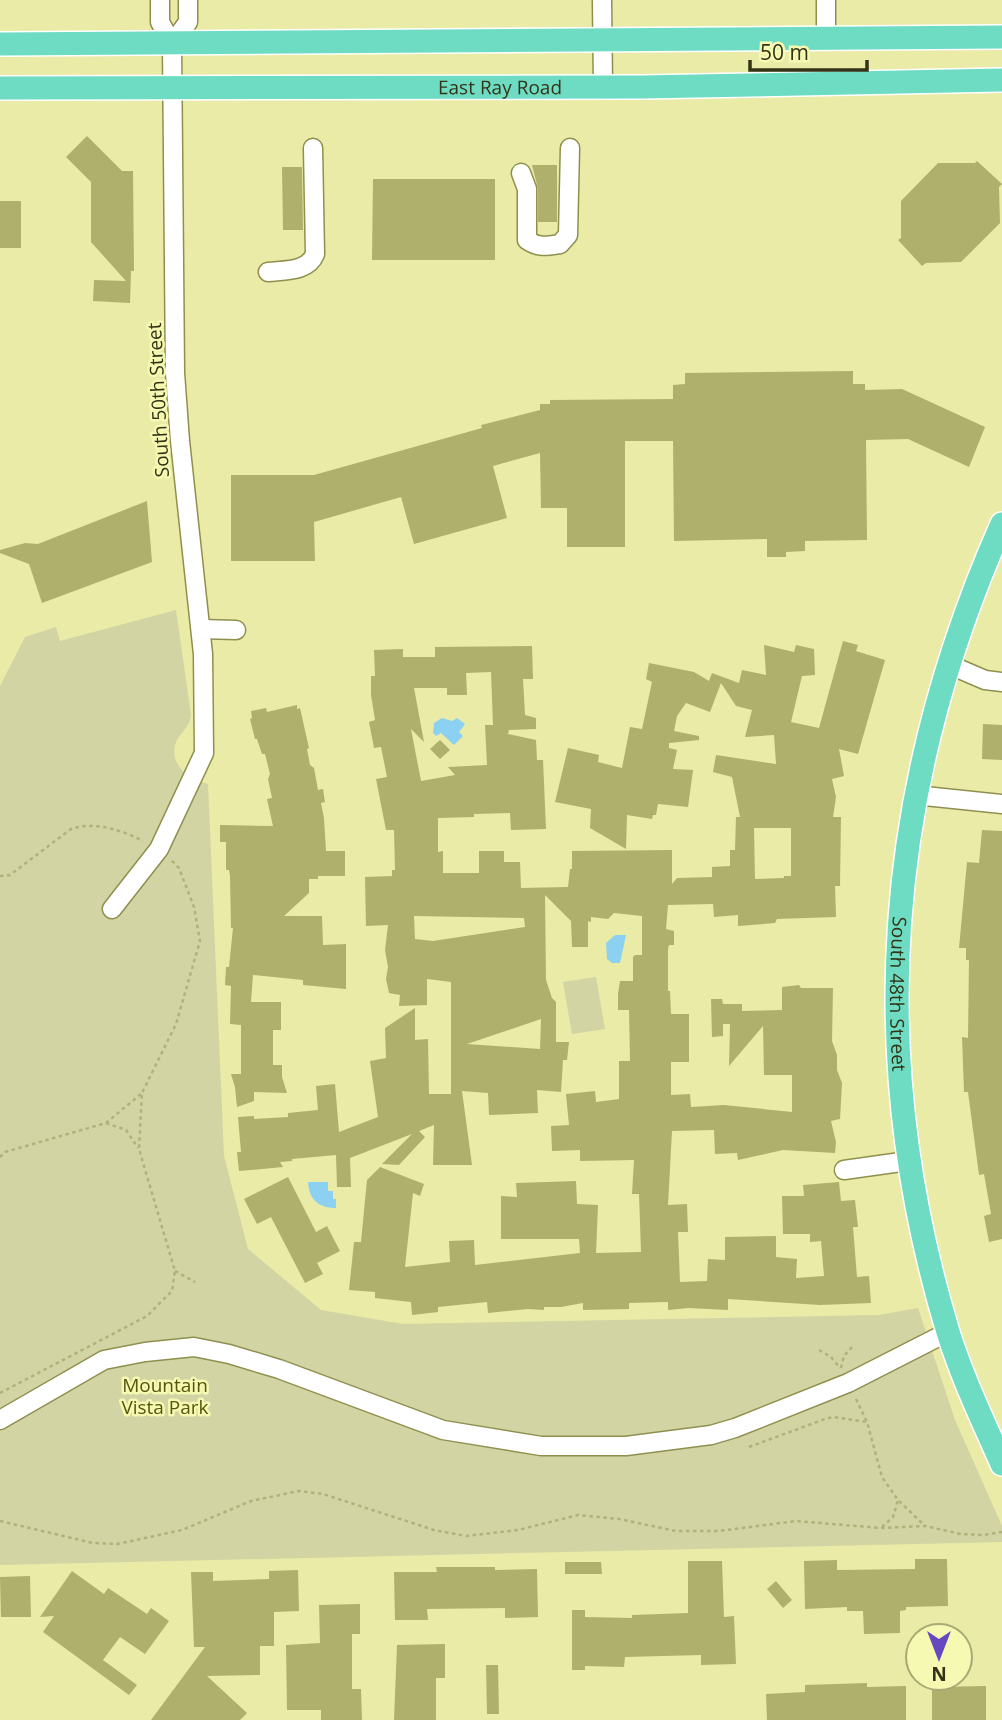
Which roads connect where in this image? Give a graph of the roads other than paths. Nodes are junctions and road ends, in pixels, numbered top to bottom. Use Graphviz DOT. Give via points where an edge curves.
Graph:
graph roads {
  1 [pos="160,0"];
  2 [pos="188,0"];
  3 [pos="602,0"];
  4 [pos="826,0"];
  5 [pos="1002,37"];
  6 [pos="826,39"];
  7 [pos="603,41"];
  8 [pos="0,44"];
  9 [pos="172,44"];
  10 [pos="172,78"];
  11 [pos="1002,80"];
  12 [pos="603,87"];
  13 [pos="0,88"];
  14 [pos="313,148"];
  15 [pos="570,148"];
  16 [pos="521,173"];
  17 [pos="268,272"];
  18 [pos="1002,524"];
  19 [pos="201,629"];
  20 [pos="236,630"];
  21 [pos="950,664"];
  22 [pos="1002,682"];
  23 [pos="915,795"];
  24 [pos="1002,803"];
  25 [pos="112,909"];
  26 [pos="908,1161"];
  27 [pos="844,1170"];
  28 [pos="948,1332"];
  29 [pos="0,1420"];
  30 [pos="1002,1464"];
  1 -- 9 [label="street, South 50th Street" via="160,22"];
  2 -- 9 [label="street, South 50th Street" via="188,22"];
  3 -- 7 [label="street"];
  4 -- 6 [label="street"];
  5 -- 6 [label="main road"];
  6 -- 7 [label="main road"];
  7 -- 9 [label="main road"];
  7 -- 12 [label="street"];
  8 -- 9 [label="main road"];
  9 -- 10 [label="street, South 50th Street"];
  10 -- 12 [label="main road, East Ray Road"];
  10 -- 13 [label="main road, East Ray Road"];
  10 -- 19 [label="street, South 50th Street" via="175,373"];
  11 -- 12 [label="main road, East Ray Road"];
  14 -- 17 [label="street" via="313,260 303,268"];
  15 -- 16 [label="street" via="568,234 560,244 535,246 527,240 527,189"];
  18 -- 21 [label="main road, South 48th Street"];
  19 -- 20 [label="street"];
  19 -- 25 [label="street, South 50th Street" via="204,752 159,849"];
  21 -- 22 [label="street" via="985,680"];
  21 -- 23 [label="main road, South 48th Street"];
  23 -- 24 [label="street"];
  23 -- 26 [label="main road, South 48th Street" via="896,964 897,1047"];
  26 -- 27 [label="street"];
  26 -- 28 [label="main road, South 48th Street"];
  28 -- 29 [label="street" via="848,1383 735,1427 711,1435 626,1446 541,1446 443,1430 279,1369 194,1347 104,1360"];
  28 -- 30 [label="main road, South 48th Street"];
}
